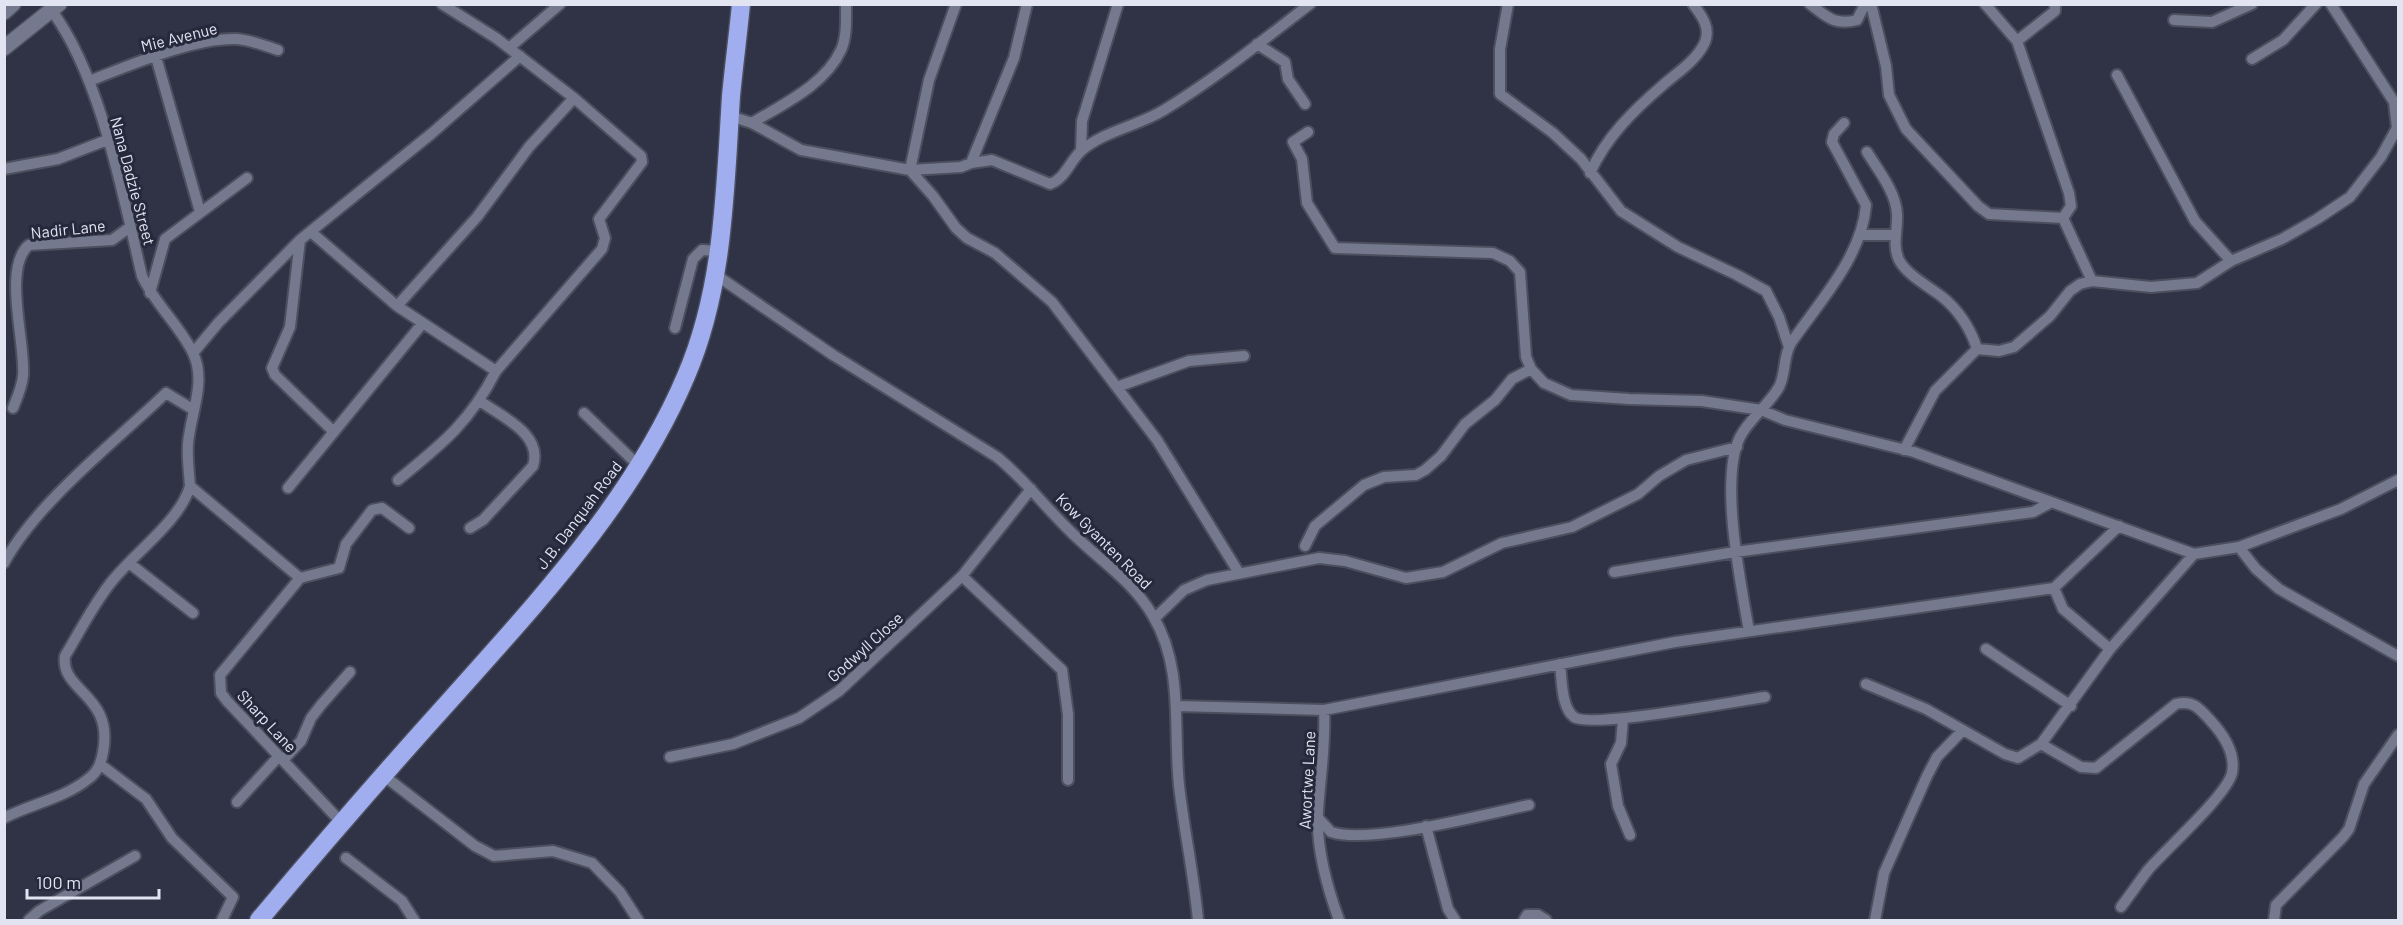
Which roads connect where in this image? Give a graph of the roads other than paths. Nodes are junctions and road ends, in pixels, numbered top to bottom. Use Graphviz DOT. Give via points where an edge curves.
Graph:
graph roads {
  1 [pos="13,4"];
  2 [pos="442,4"];
  3 [pos="560,4"];
  4 [pos="741,4"];
  5 [pos="846,4"];
  6 [pos="956,4"];
  7 [pos="1027,4"];
  8 [pos="1118,4"];
  9 [pos="1310,4"];
  10 [pos="1508,4"];
  11 [pos="1693,4"];
  12 [pos="1810,4"];
  13 [pos="1865,4"];
  14 [pos="1871,4"];
  15 [pos="1985,4"];
  16 [pos="2055,4"];
  17 [pos="2252,4"];
  18 [pos="2316,4"];
  19 [pos="2331,4"];
  20 [pos="55,8"];
  21 [pos="4,12"];
  22 [pos="2174,20"];
  23 [pos="2017,41"];
  24 [pos="1257,44"];
  25 [pos="4,48"];
  26 [pos="509,48"];
  27 [pos="278,50"];
  28 [pos="520,56"];
  29 [pos="156,57"];
  30 [pos="2252,59"];
  31 [pos="2117,75"];
  32 [pos="89,81"];
  33 [pos="574,98"];
  34 [pos="1305,104"];
  35 [pos="730,116"];
  36 [pos="752,123"];
  37 [pos="1844,123"];
  38 [pos="1308,132"];
  39 [pos="107,140"];
  40 [pos="1081,151"];
  41 [pos="1867,152"];
  42 [pos="971,163"];
  43 [pos="4,169"];
  44 [pos="910,170"];
  45 [pos="1590,173"];
  46 [pos="247,178"];
  47 [pos="200,212"];
  48 [pos="2063,218"];
  49 [pos="130,227"];
  50 [pos="311,232"];
  51 [pos="1859,235"];
  52 [pos="1895,235"];
  53 [pos="300,240"];
  54 [pos="719,251"];
  55 [pos="2232,261"];
  56 [pos="716,274"];
  57 [pos="2092,281"];
  58 [pos="150,292"];
  59 [pos="397,306"];
  60 [pos="422,324"];
  61 [pos="675,328"];
  62 [pos="1789,346"];
  63 [pos="1977,349"];
  64 [pos="193,353"];
  65 [pos="1244,356"];
  66 [pos="1531,369"];
  67 [pos="496,370"];
  68 [pos="1117,387"];
  69 [pos="480,401"];
  70 [pos="13,408"];
  71 [pos="194,410"];
  72 [pos="1761,410"];
  73 [pos="584,413"];
  74 [pos="333,431"];
  75 [pos="1737,447"];
  76 [pos="1904,450"];
  77 [pos="639,466"];
  78 [pos="398,480"];
  79 [pos="2398,480"];
  80 [pos="190,486"];
  81 [pos="288,488"];
  82 [pos="1031,489"];
  83 [pos="2050,503"];
  84 [pos="2119,526"];
  85 [pos="409,528"];
  86 [pos="470,528"];
  87 [pos="1305,546"];
  88 [pos="2239,547"];
  89 [pos="1735,552"];
  90 [pos="2194,554"];
  91 [pos="4,563"];
  92 [pos="129,563"];
  93 [pos="1614,572"];
  94 [pos="1239,573"];
  95 [pos="962,576"];
  96 [pos="300,578"];
  97 [pos="2054,588"];
  98 [pos="193,613"];
  99 [pos="1155,618"];
  100 [pos="1749,631"];
  101 [pos="1986,649"];
  102 [pos="2110,649"];
  103 [pos="2398,656"];
  104 [pos="1560,664"];
  105 [pos="350,672"];
  106 [pos="1866,684"];
  107 [pos="1765,697"];
  108 [pos="1177,706"];
  109 [pos="2071,706"];
  110 [pos="1324,710"];
  111 [pos="1623,718"];
  112 [pos="1962,731"];
  113 [pos="2398,735"];
  114 [pos="2041,744"];
  115 [pos="281,758"];
  116 [pos="670,758"];
  117 [pos="101,765"];
  118 [pos="382,775"];
  119 [pos="1068,780"];
  120 [pos="237,802"];
  121 [pos="1529,805"];
  122 [pos="4,818"];
  123 [pos="1318,818"];
  124 [pos="341,822"];
  125 [pos="1426,826"];
  126 [pos="1630,835"];
  127 [pos="135,856"];
  128 [pos="346,858"];
  129 [pos="2121,908"];
  130 [pos="1875,920"];
  131 [pos="29,921"];
  132 [pos="222,921"];
  133 [pos="259,921"];
  134 [pos="414,921"];
  135 [pos="638,921"];
  136 [pos="1198,921"];
  137 [pos="1339,921"];
  138 [pos="1455,921"];
  139 [pos="1524,921"];
  140 [pos="1546,921"];
  141 [pos="2274,921"];
  1 -- 21 [label="main road"];
  2 -- 26 [label="street"];
  3 -- 26 [label="street"];
  4 -- 35 [label="highway, J.B. Danquah Road"];
  5 -- 36 [label="street" via="842,49 831,67 797,96"];
  6 -- 44 [label="street" via="929,80"];
  7 -- 42 [label="street" via="1014,58"];
  8 -- 40 [label="street" via="1082,121"];
  9 -- 24 [label="street"];
  10 -- 45 [label="street" via="1500,49 1500,94 1553,133"];
  11 -- 45 [label="street" via="1706,21 1706,40 1691,61 1630,114 1598,154"];
  12 -- 13 [label="street" via="1843,24 1857,20"];
  14 -- 48 [label="street" via="1889,95 1906,129 1922,147 1989,214"];
  15 -- 23 [label="street"];
  16 -- 23 [label="street" via="2055,11"];
  17 -- 22 [label="street" via="2212,22"];
  18 -- 30 [label="street" via="2283,40"];
  19 -- 55 [label="street" via="2394,102 2397,128 2381,157 2350,197 2282,239"];
  20 -- 25 [label="main road"];
  20 -- 32 [label="street, Nana Dadzie Street"];
  23 -- 48 [label="street" via="2069,193 2071,206"];
  24 -- 34 [label="street" via="1285,62 1287,79"];
  24 -- 40 [label="street" via="1163,111"];
  26 -- 28 [label="street"];
  27 -- 29 [label="street, Mie Avenue" via="236,39"];
  28 -- 33 [label="street"];
  28 -- 50 [label="street"];
  29 -- 32 [label="street, Mie Avenue"];
  29 -- 47 [label="street"];
  31 -- 55 [label="street" via="2195,221"];
  32 -- 39 [label="street, Nana Dadzie Street"];
  33 -- 59 [label="street" via="529,147 477,217"];
  33 -- 67 [label="street" via="641,156 642,162 599,219 605,238 602,249"];
  35 -- 36 [label="street"];
  35 -- 54 [label="highway, J.B. Danquah Road"];
  36 -- 44 [label="street" via="801,150"];
  37 -- 51 [label="street" via="1832,142 1866,205"];
  38 -- 66 [label="street" via="1293,142 1302,159 1307,203 1335,249 1492,253 1510,261 1522,281 1526,357"];
  39 -- 43 [label="street" via="58,159"];
  39 -- 49 [label="street, Nana Dadzie Street"];
  40 -- 42 [label="street" via="1057,182 1050,184 992,160"];
  41 -- 52 [label="street" via="1890,190 1898,213"];
  42 -- 44 [label="street"];
  44 -- 68 [label="street" via="956,228 995,253 1052,302"];
  45 -- 62 [label="street" via="1621,211 1678,247 1766,291"];
  46 -- 47 [label="street"];
  47 -- 58 [label="street" via="165,239"];
  48 -- 57 [label="street"];
  49 -- 58 [label="street, Nana Dadzie Street"];
  49 -- 70 [label="street, Nadir Lane" via="112,240 29,245 23,250 15,268 23,377"];
  50 -- 53 [label="street"];
  50 -- 59 [label="street"];
  51 -- 52 [label="street"];
  51 -- 62 [label="street" via="1838,277"];
  52 -- 63 [label="street" via="1900,261 1960,316"];
  53 -- 64 [label="street"];
  53 -- 74 [label="street" via="290,327 272,368"];
  54 -- 56 [label="highway, J.B. Danquah Road"];
  54 -- 61 [label="street" via="702,250 693,259"];
  55 -- 57 [label="street" via="2197,283 2181,286"];
  56 -- 77 [label="highway, J.B. Danquah Road" via="686,375"];
  56 -- 82 [label="street, Kow Gyanten Road" via="833,355 985,447"];
  57 -- 63 [label="street" via="2070,291 2050,316 2014,347 2000,351"];
  58 -- 64 [label="street, Nana Dadzie Street"];
  59 -- 60 [label="street"];
  60 -- 67 [label="street"];
  60 -- 74 [label="street"];
  62 -- 72 [label="street" via="1780,386"];
  63 -- 76 [label="street" via="1935,391"];
  64 -- 71 [label="street" via="198,385"];
  65 -- 68 [label="street" via="1189,361"];
  66 -- 72 [label="street" via="1544,383 1586,398 1702,401"];
  66 -- 87 [label="street" via="1512,379 1425,470 1364,485 1315,526"];
  67 -- 69 [label="street"];
  68 -- 94 [label="street" via="1157,440"];
  69 -- 78 [label="street" via="461,426"];
  69 -- 86 [label="street" via="527,435 533,443 535,458 533,466 483,520"];
  71 -- 80 [label="street" via="188,445"];
  71 -- 91 [label="street" via="166,393 62,492 15,543"];
  72 -- 75 [label="street"];
  72 -- 76 [label="street" via="1785,420"];
  73 -- 77 [label="street"];
  74 -- 81 [label="street"];
  75 -- 89 [label="street" via="1732,483"];
  75 -- 94 [label="street" via="1686,460 1638,494 1572,527 1502,543 1443,572 1406,578 1319,558"];
  76 -- 83 [label="street"];
  77 -- 118 [label="highway, J.B. Danquah Road" via="570,562"];
  79 -- 88 [label="street" via="2342,509"];
  80 -- 92 [label="street" via="168,520"];
  80 -- 96 [label="street"];
  82 -- 95 [label="street, Godwyll Close"];
  82 -- 99 [label="street, Kow Gyanten Road" via="1064,526 1127,581"];
  83 -- 84 [label="street"];
  83 -- 89 [label="street" via="2033,512"];
  84 -- 90 [label="street"];
  84 -- 97 [label="street"];
  85 -- 96 [label="street" via="382,508 372,510 346,544 339,568"];
  88 -- 90 [label="street"];
  88 -- 103 [label="street" via="2279,589"];
  89 -- 93 [label="street"];
  89 -- 100 [label="street"];
  90 -- 102 [label="street"];
  92 -- 98 [label="street"];
  92 -- 117 [label="street" via="109,585 65,656 67,675 99,710 105,726"];
  94 -- 99 [label="street" via="1207,580 1184,591"];
  95 -- 116 [label="street, Godwyll Close" via="839,692 799,718 733,744"];
  95 -- 119 [label="street" via="1062,670 1068,714"];
  96 -- 115 [label="street, Sharp Lane" via="220,675 221,693"];
  97 -- 100 [label="street"];
  97 -- 102 [label="street" via="2063,609"];
  99 -- 108 [label="street, Kow Gyanten Road" via="1170,658"];
  100 -- 104 [label="street"];
  101 -- 109 [label="street"];
  102 -- 109 [label="street"];
  104 -- 110 [label="street"];
  104 -- 111 [label="street" via="1565,702 1576,719"];
  105 -- 115 [label="street" via="311,718 301,741"];
  106 -- 112 [label="street" via="1926,709"];
  107 -- 111 [label="street"];
  108 -- 110 [label="street"];
  108 -- 136 [label="street, Kow Gyanten Road" via="1176,756"];
  109 -- 114 [label="street"];
  110 -- 123 [label="street, Awortwe Lane"];
  111 -- 126 [label="street" via="1622,743 1611,765 1618,806"];
  112 -- 114 [label="street" via="2018,758"];
  112 -- 130 [label="street" via="1937,758 1927,776 1884,873"];
  113 -- 141 [label="street" via="2364,784 2343,837 2276,905"];
  114 -- 129 [label="street" via="2081,766 2096,768 2176,704 2184,702 2196,705 2216,726 2232,755 2232,775"];
  115 -- 120 [label="street"];
  115 -- 124 [label="street, Sharp Lane"];
  117 -- 122 [label="street" via="77,787"];
  117 -- 132 [label="street" via="146,798 172,838 233,897"];
  118 -- 124 [label="highway, J.B. Danquah Road"];
  118 -- 135 [label="street" via="475,846 494,856 553,851 592,862 620,892"];
  121 -- 125 [label="street"];
  123 -- 125 [label="street" via="1331,832 1340,835"];
  123 -- 137 [label="street, Awortwe Lane" via="1321,852"];
  124 -- 133 [label="highway, J.B. Danquah Road"];
  125 -- 138 [label="street" via="1448,909"];
  127 -- 131 [label="street" via="39,911"];
  128 -- 134 [label="street" via="402,901"];
  139 -- 140 [label="street" via="1527,915 1538,915"];
}
